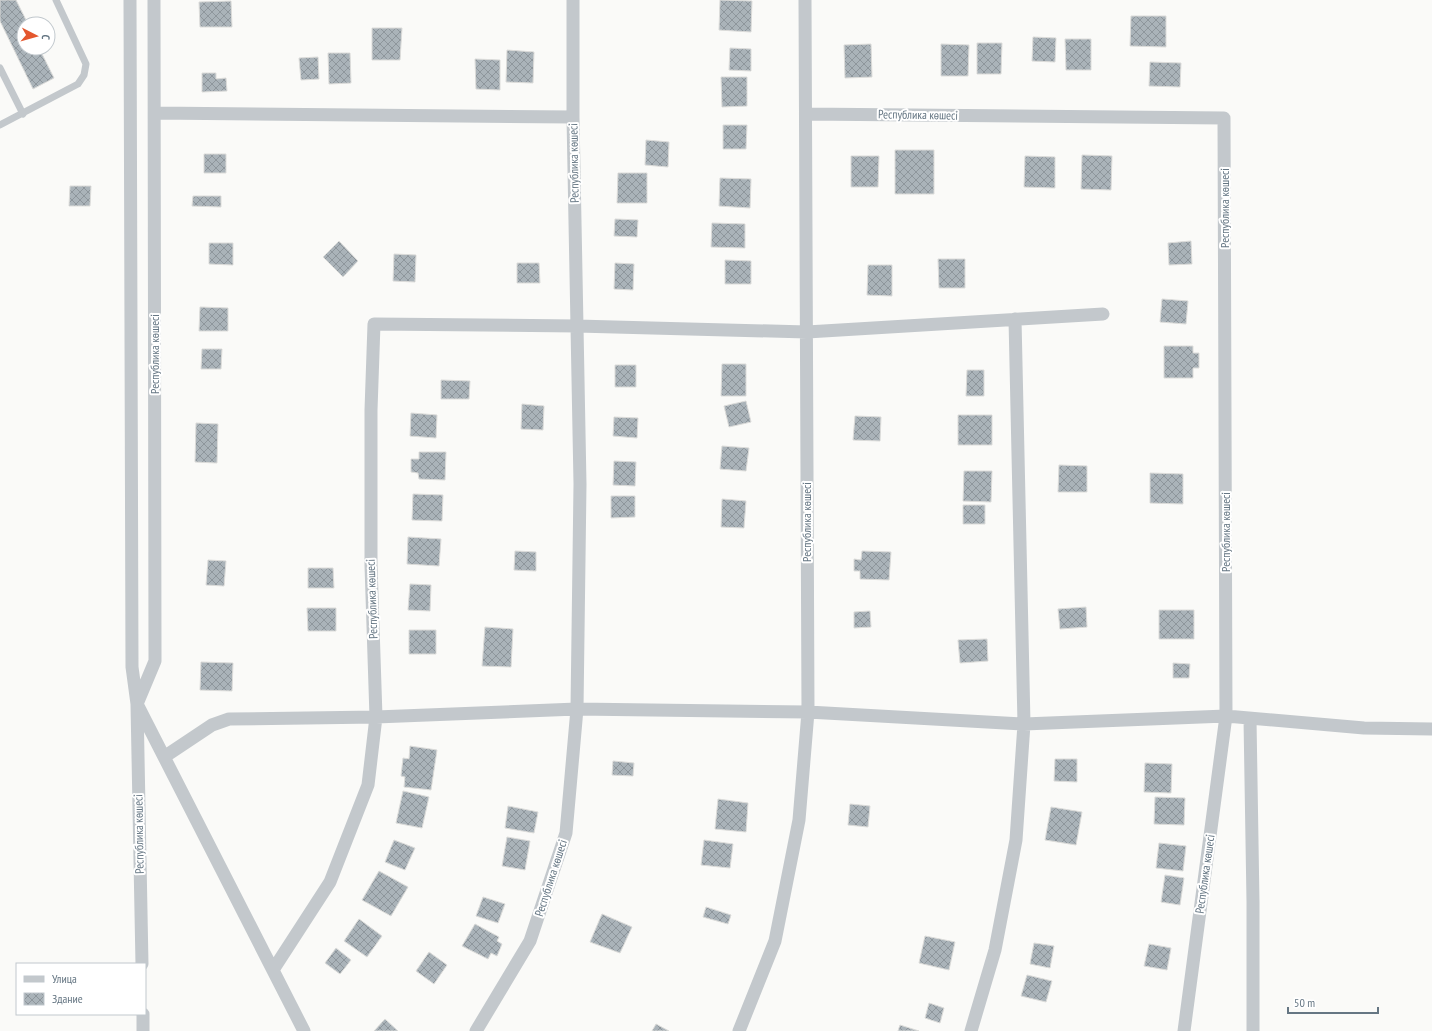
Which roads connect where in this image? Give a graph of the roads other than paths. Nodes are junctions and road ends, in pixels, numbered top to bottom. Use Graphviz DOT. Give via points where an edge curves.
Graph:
graph roads {
  1 [pos="56,0"];
  2 [pos="130,0"];
  3 [pos="154,0"];
  4 [pos="574,0"];
  5 [pos="805,0"];
  6 [pos="0,68"];
  7 [pos="155,113"];
  8 [pos="23,114"];
  9 [pos="806,114"];
  10 [pos="573,117"];
  11 [pos="0,125"];
  12 [pos="1103,314"];
  13 [pos="1015,319"];
  14 [pos="577,326"];
  15 [pos="807,332"];
  16 [pos="136,704"];
  17 [pos="577,709"];
  18 [pos="808,712"];
  19 [pos="1226,716"];
  20 [pos="376,717"];
  21 [pos="1250,719"];
  22 [pos="1024,724"];
  23 [pos="1432,729"];
  24 [pos="164,757"];
  25 [pos="142,963"];
  26 [pos="273,970"];
  27 [pos="143,1015"];
  28 [pos="143,1031"];
  29 [pos="304,1031"];
  30 [pos="476,1031"];
  31 [pos="739,1031"];
  32 [pos="971,1031"];
  33 [pos="1184,1031"];
  34 [pos="1253,1031"];
  1 -- 8 [label="lane" via="86,64 84,75 78,84"];
  2 -- 16 [label="street" via="132,667"];
  3 -- 7 [label="street, Республика көшесі"];
  4 -- 10 [label="street, Республика көшесі"];
  5 -- 9 [label="street, Республика көшесі"];
  6 -- 8 [label="lane"];
  7 -- 10 [label="street"];
  7 -- 16 [label="street, Республика көшесі" via="155,661"];
  8 -- 11 [label="lane"];
  9 -- 15 [label="street, Республика көшесі"];
  9 -- 19 [label="street, Республика көшесі" via="1224,118"];
  10 -- 14 [label="street, Республика көшесі"];
  12 -- 13 [label="street, Республика көшесі"];
  13 -- 15 [label="street, Республика көшесі"];
  13 -- 22 [label="street"];
  14 -- 15 [label="street, Республика көшесі"];
  14 -- 17 [label="street, Республика көшесі" via="580,484"];
  14 -- 20 [label="street, Республика көшесі" via="374,324 371,565"];
  15 -- 18 [label="street, Республика көшесі"];
  16 -- 24 [label="street"];
  16 -- 25 [label="street, Республика көшесі"];
  17 -- 18 [label="street"];
  17 -- 20 [label="street"];
  17 -- 30 [label="street, Республика көшесі" via="566,834 530,941"];
  18 -- 22 [label="street"];
  18 -- 31 [label="street, Республика көшесі" via="799,820 775,941"];
  19 -- 21 [label="street"];
  19 -- 22 [label="street"];
  19 -- 33 [label="street, Республика көшесі"];
  20 -- 24 [label="street" via="229,719 212,725"];
  20 -- 26 [label="street, Республика көшесі" via="368,785 330,882"];
  21 -- 23 [label="street" via="1364,728"];
  21 -- 34 [label="street"];
  22 -- 32 [label="street" via="1016,840 995,950"];
  24 -- 26 [label="street"];
  26 -- 29 [label="street"];
  27 -- 28 [label="street"];
}
